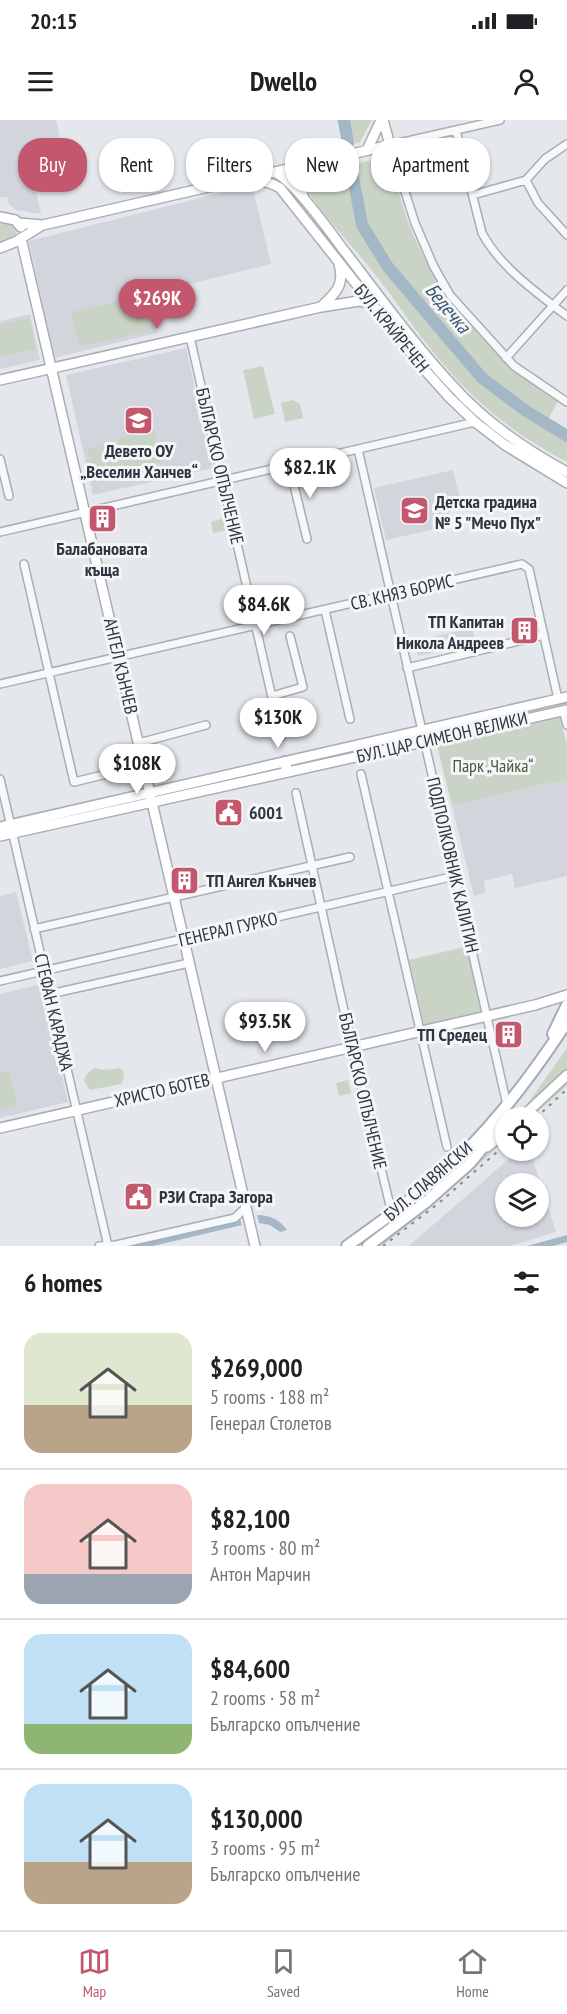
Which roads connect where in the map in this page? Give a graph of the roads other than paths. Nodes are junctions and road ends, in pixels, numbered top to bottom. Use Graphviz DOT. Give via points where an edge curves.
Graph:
graph roads {
  1 [pos="382,120"];
  2 [pos="458,120"];
  3 [pos="500,120"];
  4 [pos="458,130"];
  5 [pos="388,138"];
  6 [pos="422,138"];
  7 [pos="567,144"];
  8 [pos="371,150"];
  9 [pos="365,151"];
  10 [pos="359,152"];
  11 [pos="285,169"];
  12 [pos="273,172"];
  13 [pos="285,172"];
  14 [pos="283,177"];
  15 [pos="526,180"];
  16 [pos="273,184"];
  17 [pos="283,191"];
  18 [pos="186,192"];
  19 [pos="302,192"];
  20 [pos="405,192"];
  21 [pos="473,195"];
  22 [pos="306,202"];
  23 [pos="0,217"];
  24 [pos="18,223"];
  25 [pos="43,225"];
  26 [pos="567,234"];
  27 [pos="22,237"];
  28 [pos="3,247"];
  29 [pos="348,255"];
  30 [pos="27,261"];
  31 [pos="339,262"];
  32 [pos="339,287"];
  33 [pos="359,288"];
  34 [pos="567,290"];
  35 [pos="383,300"];
  36 [pos="350,302"];
  37 [pos="372,303"];
  38 [pos="554,306"];
  39 [pos="321,307"];
  40 [pos="567,316"];
  41 [pos="190,337"];
  42 [pos="506,358"];
  43 [pos="52,368"];
  44 [pos="0,380"];
  45 [pos="566,400"];
  46 [pos="475,422"];
  47 [pos="358,449"];
  48 [pos="0,459"];
  49 [pos="289,465"];
  50 [pos="567,472"];
  51 [pos="223,480"];
  52 [pos="567,483"];
  53 [pos="9,496"];
  54 [pos="85,512"];
  55 [pos="0,532"];
  56 [pos="307,538"];
  57 [pos="24,564"];
  58 [pos="391,595"];
  59 [pos="325,610"];
  60 [pos="256,625"];
  61 [pos="544,635"];
  62 [pos="290,636"];
  63 [pos="119,657"];
  64 [pos="408,668"];
  65 [pos="49,673"];
  66 [pos="0,684"];
  67 [pos="272,696"];
  68 [pos="564,698"];
  69 [pos="565,710"];
  70 [pos="350,719"];
  71 [pos="206,725"];
  72 [pos="567,725"];
  73 [pos="422,730"];
  74 [pos="281,737"];
  75 [pos="424,741"];
  76 [pos="139,743"];
  77 [pos="144,765"];
  78 [pos="286,767"];
  79 [pos="361,774"];
  80 [pos="0,779"];
  81 [pos="296,793"];
  82 [pos="151,797"];
  83 [pos="0,827"];
  84 [pos="12,829"];
  85 [pos="0,836"];
  86 [pos="350,857"];
  87 [pos="312,865"];
  88 [pos="455,876"];
  89 [pos="388,892"];
  90 [pos="174,898"];
  91 [pos="321,907"];
  92 [pos="34,929"];
  93 [pos="184,939"];
  94 [pos="189,963"];
  95 [pos="44,971"];
  96 [pos="0,981"];
  97 [pos="50,994"];
  98 [pos="567,995"];
  99 [pos="535,1005"];
  100 [pos="567,1005"];
  101 [pos="487,1016"];
  102 [pos="564,1020"];
  103 [pos="421,1031"];
  104 [pos="567,1034"];
  105 [pos="352,1047"];
  106 [pos="567,1075"];
  107 [pos="216,1078"];
  108 [pos="507,1106"];
  109 [pos="515,1107"];
  110 [pos="533,1107"];
  111 [pos="76,1110"];
  112 [pos="0,1128"];
  113 [pos="495,1131"];
  114 [pos="495,1140"];
  115 [pos="447,1147"];
  116 [pos="470,1162"];
  117 [pos="392,1214"];
  118 [pos="248,1216"];
  119 [pos="105,1245"];
  120 [pos="255,1246"];
  121 [pos="348,1246"];
  122 [pos="368,1246"];
  1 -- 5 [label="main road"];
  1 -- 9 [label="main road"];
  2 -- 4 [label="street"];
  3 -- 4 [label="street"];
  4 -- 6 [label="street"];
  4 -- 21 [label="street"];
  7 -- 15 [label="street" via="545,159"];
  8 -- 9 [label="main road"];
  9 -- 10 [label="main road"];
  11 -- 12 [label="main road"];
  12 -- 14 [label="main road, БУЛ. КРАЙРЕЧЕН"];
  13 -- 14 [label="main road"];
  14 -- 17 [label="main road"];
  14 -- 22 [label="main road, БУЛ. КРАЙРЕЧЕН"];
  15 -- 21 [label="street"];
  15 -- 26 [label="street" via="538,203"];
  16 -- 17 [label="main road"];
  17 -- 31 [label="main road, БУЛ. КРАЙРЕЧЕН"];
  18 -- 25 [label="main road"];
  19 -- 22 [label="main road"];
  20 -- 42 [label="street" via="434,267 450,295"];
  21 -- 38 [label="street" via="482,233 494,254"];
  22 -- 29 [label="main road, БУЛ. КРАЙРЕЧЕН"];
  23 -- 24 [label="main road"];
  24 -- 25 [label="main road"];
  24 -- 27 [label="main road, АНГЕЛ КЪНЧЕВ"];
  25 -- 27 [label="main road"];
  27 -- 28 [label="main road"];
  27 -- 30 [label="main road, АНГЕЛ КЪНЧЕВ"];
  28 -- 30 [label="main road" via="18,250"];
  29 -- 33 [label="main road"];
  29 -- 35 [label="main road, БУЛ. КРАЙРЕЧЕН"];
  30 -- 43 [label="main road, АНГЕЛ КЪНЧЕВ"];
  31 -- 32 [label="main road"];
  31 -- 33 [label="main road, БУЛ. КРАЙРЕЧЕН"];
  32 -- 33 [label="main road"];
  32 -- 39 [label="main road"];
  33 -- 35 [label="main road"];
  33 -- 36 [label="main road"];
  33 -- 37 [label="main road, БУЛ. КРАЙРЕЧЕН"];
  34 -- 38 [label="street"];
  35 -- 50 [label="main road, БУЛ. КРАЙРЕЧЕН" via="466,400 524,447"];
  36 -- 37 [label="main road"];
  36 -- 39 [label="main road"];
  37 -- 46 [label="main road, БУЛ. КРАЙРЕЧЕН" via="423,368"];
  38 -- 40 [label="street"];
  38 -- 42 [label="street"];
  39 -- 41 [label="main road"];
  41 -- 43 [label="main road"];
  41 -- 51 [label="street, БЪЛГАРСКО ОПЪЛЧЕНИЕ"];
  42 -- 45 [label="street"];
  43 -- 44 [label="main road"];
  43 -- 54 [label="main road, АНГЕЛ КЪНЧЕВ"];
  46 -- 47 [label="street"];
  46 -- 52 [label="main road, БУЛ. КРАЙРЕЧЕН" via="519,455"];
  47 -- 49 [label="street"];
  47 -- 58 [label="street, ПОДПОЛКОВНИК КАЛИТИН"];
  48 -- 53 [label="street"];
  49 -- 51 [label="street"];
  49 -- 56 [label="street"];
  51 -- 54 [label="street"];
  51 -- 60 [label="street, БЪЛГАРСКО ОПЪЛЧЕНИЕ"];
  54 -- 55 [label="street"];
  54 -- 63 [label="main road, АНГЕЛ КЪНЧЕВ"];
  57 -- 65 [label="street"];
  58 -- 59 [label="street, СВ. КНЯЗ БОРИС"];
  58 -- 61 [label="street, СВ. КНЯЗ БОРИС" via="522,564 529,569"];
  58 -- 64 [label="street, ПОДПОЛКОВНИК КАЛИТИН"];
  59 -- 60 [label="street, СВ. КНЯЗ БОРИС"];
  59 -- 70 [label="street"];
  60 -- 63 [label="street, СВ. КНЯЗ БОРИС"];
  60 -- 67 [label="street, БЪЛГАРСКО ОПЪЛЧЕНИЕ"];
  61 -- 64 [label="street"];
  61 -- 68 [label="street"];
  62 -- 67 [label="street" via="303,687"];
  63 -- 65 [label="street, СВ. КНЯЗ БОРИС"];
  63 -- 76 [label="main road, АНГЕЛ КЪНЧЕВ"];
  64 -- 73 [label="street, ПОДПОЛКОВНИК КАЛИТИН"];
  65 -- 66 [label="street, СВ. КНЯЗ БОРИС"];
  65 -- 77 [label="street" via="74,782"];
  67 -- 74 [label="street, БЪЛГАРСКО ОПЪЛЧЕНИЕ"];
  68 -- 73 [label="main road, БУЛ. ЦАР СИМЕОН ВЕЛИКИ"];
  69 -- 72 [label="street"];
  69 -- 75 [label="main road, БУЛ. ЦАР СИМЕОН ВЕЛИКИ"];
  71 -- 76 [label="street"];
  73 -- 75 [label="street, ПОДПОЛКОВНИК КАЛИТИН"];
  73 -- 78 [label="main road, БУЛ. ЦАР СИМЕОН ВЕЛИКИ"];
  75 -- 78 [label="main road, БУЛ. ЦАР СИМЕОН ВЕЛИКИ"];
  75 -- 88 [label="street, ПОДПОЛКОВНИК КАЛИТИН"];
  76 -- 77 [label="main road, АНГЕЛ КЪНЧЕВ"];
  77 -- 82 [label="main road, АНГЕЛ КЪНЧЕВ"];
  78 -- 82 [label="main road, БУЛ. ЦАР СИМЕОН ВЕЛИКИ"];
  79 -- 89 [label="street"];
  80 -- 84 [label="street, СТЕФАН КАРАДЖА"];
  81 -- 87 [label="street, БЪЛГАРСКО ОПЪЛЧЕНИЕ"];
  82 -- 84 [label="main road, БУЛ. ЦАР СИМЕОН ВЕЛИКИ"];
  82 -- 90 [label="main road, АНГЕЛ КЪНЧЕВ"];
  83 -- 84 [label="main road, БУЛ. ЦАР СИМЕОН ВЕЛИКИ"];
  84 -- 85 [label="main road, БУЛ. ЦАР СИМЕОН ВЕЛИКИ"];
  84 -- 92 [label="street, СТЕФАН КАРАДЖА"];
  86 -- 87 [label="street"];
  87 -- 90 [label="street"];
  87 -- 91 [label="street, БЪЛГАРСКО ОПЪЛЧЕНИЕ"];
  88 -- 89 [label="street, ГЕНЕРАЛ ГУРКО"];
  88 -- 101 [label="street, ПОДПОЛКОВНИК КАЛИТИН"];
  89 -- 91 [label="street, ГЕНЕРАЛ ГУРКО"];
  89 -- 103 [label="street"];
  90 -- 92 [label="street"];
  90 -- 93 [label="main road, АНГЕЛ КЪНЧЕВ"];
  91 -- 93 [label="street, ГЕНЕРАЛ ГУРКО"];
  91 -- 105 [label="street, БЪЛГАРСКО ОПЪЛЧЕНИЕ"];
  92 -- 95 [label="street, СТЕФАН КАРАДЖА"];
  93 -- 94 [label="main road, АНГЕЛ КЪНЧЕВ"];
  93 -- 95 [label="street, ГЕНЕРАЛ ГУРКО"];
  94 -- 97 [label="street"];
  94 -- 107 [label="main road, АНГЕЛ КЪНЧЕВ"];
  95 -- 96 [label="street, ГЕНЕРАЛ ГУРКО"];
  95 -- 97 [label="street, СТЕФАН КАРАДЖА"];
  97 -- 111 [label="street, СТЕФАН КАРАДЖА"];
  98 -- 99 [label="main road, ХРИСТО БОТЕВ"];
  99 -- 101 [label="main road, ХРИСТО БОТЕВ"];
  99 -- 102 [label="main road" via="554,1006"];
  100 -- 102 [label="main road, БУЛ. СЛАВЯНСКИ"];
  101 -- 103 [label="main road, ХРИСТО БОТЕВ"];
  101 -- 108 [label="street, ПОДПОЛКОВНИК КАЛИТИН"];
  102 -- 108 [label="main road, БУЛ. СЛАВЯНСКИ" via="534,1073"];
  103 -- 105 [label="main road, ХРИСТО БОТЕВ"];
  103 -- 115 [label="street"];
  104 -- 109 [label="main road, БУЛ. СЛАВЯНСКИ"];
  105 -- 107 [label="main road, ХРИСТО БОТЕВ"];
  105 -- 117 [label="street, БЪЛГАРСКО ОПЪЛЧЕНИЕ"];
  106 -- 110 [label="main road"];
  107 -- 111 [label="main road, ХРИСТО БОТЕВ"];
  107 -- 118 [label="main road, АНГЕЛ КЪНЧЕВ"];
  108 -- 117 [label="main road, БУЛ. СЛАВЯНСКИ" via="459,1158"];
  111 -- 112 [label="main road, ХРИСТО БОТЕВ"];
  111 -- 119 [label="street, СТЕФАН КАРАДЖА"];
  113 -- 116 [label="main road, БУЛ. СЛАВЯНСКИ"];
  114 -- 116 [label="main road"];
  116 -- 122 [label="main road, БУЛ. СЛАВЯНСКИ"];
  117 -- 121 [label="main road, БУЛ. СЛАВЯНСКИ"];
  118 -- 119 [label="street"];
  118 -- 120 [label="main road, АНГЕЛ КЪНЧЕВ"];
}
